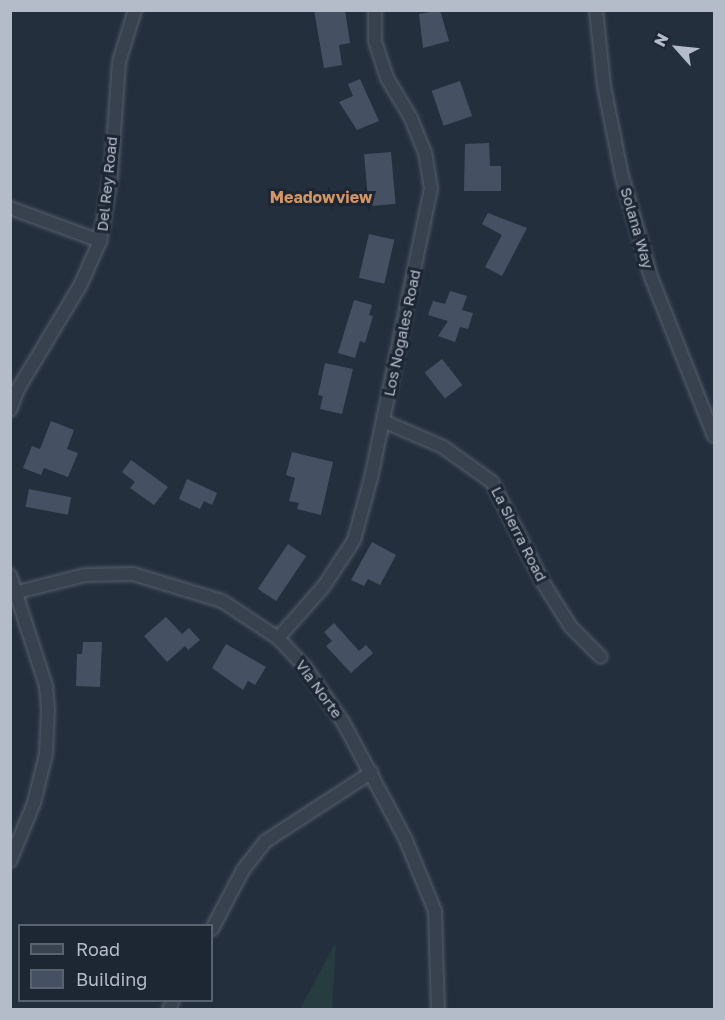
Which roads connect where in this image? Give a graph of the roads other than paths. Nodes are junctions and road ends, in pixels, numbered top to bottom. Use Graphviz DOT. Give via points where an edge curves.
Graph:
graph roads {
  1 [pos="135,10"];
  2 [pos="375,10"];
  3 [pos="596,10"];
  4 [pos="10,208"];
  5 [pos="100,241"];
  6 [pos="10,410"];
  7 [pos="383,421"];
  8 [pos="714,436"];
  9 [pos="10,575"];
  10 [pos="13,593"];
  11 [pos="278,638"];
  12 [pos="601,657"];
  13 [pos="372,772"];
  14 [pos="10,861"];
  15 [pos="213,927"];
  16 [pos="438,1010"];
  1 -- 5 [label="street, Del Rey Road" via="119,62 111,176"];
  2 -- 7 [label="street, Los Nogales Road" via="378,50 387,78 411,118 424,153 431,189"];
  3 -- 8 [label="street, Solana Way" via="604,86 621,176 651,277"];
  4 -- 5 [label="street"];
  5 -- 6 [label="street, Del Rey Road" via="80,285 18,389"];
  7 -- 11 [label="street, Los Nogales Road" via="354,540 324,586"];
  7 -- 12 [label="street, La Sierra Road" via="442,447 492,482 542,581 571,627"];
  9 -- 10 [label="street"];
  10 -- 11 [label="street, Via Norte" via="85,575 133,574 222,601"];
  10 -- 14 [label="street" via="46,686 48,710 46,754 34,802"];
  11 -- 13 [label="street, Via Norte" via="305,667"];
  13 -- 15 [label="street" via="266,841 243,870"];
  13 -- 16 [label="street, Via Norte" via="405,837 435,911"];
}
